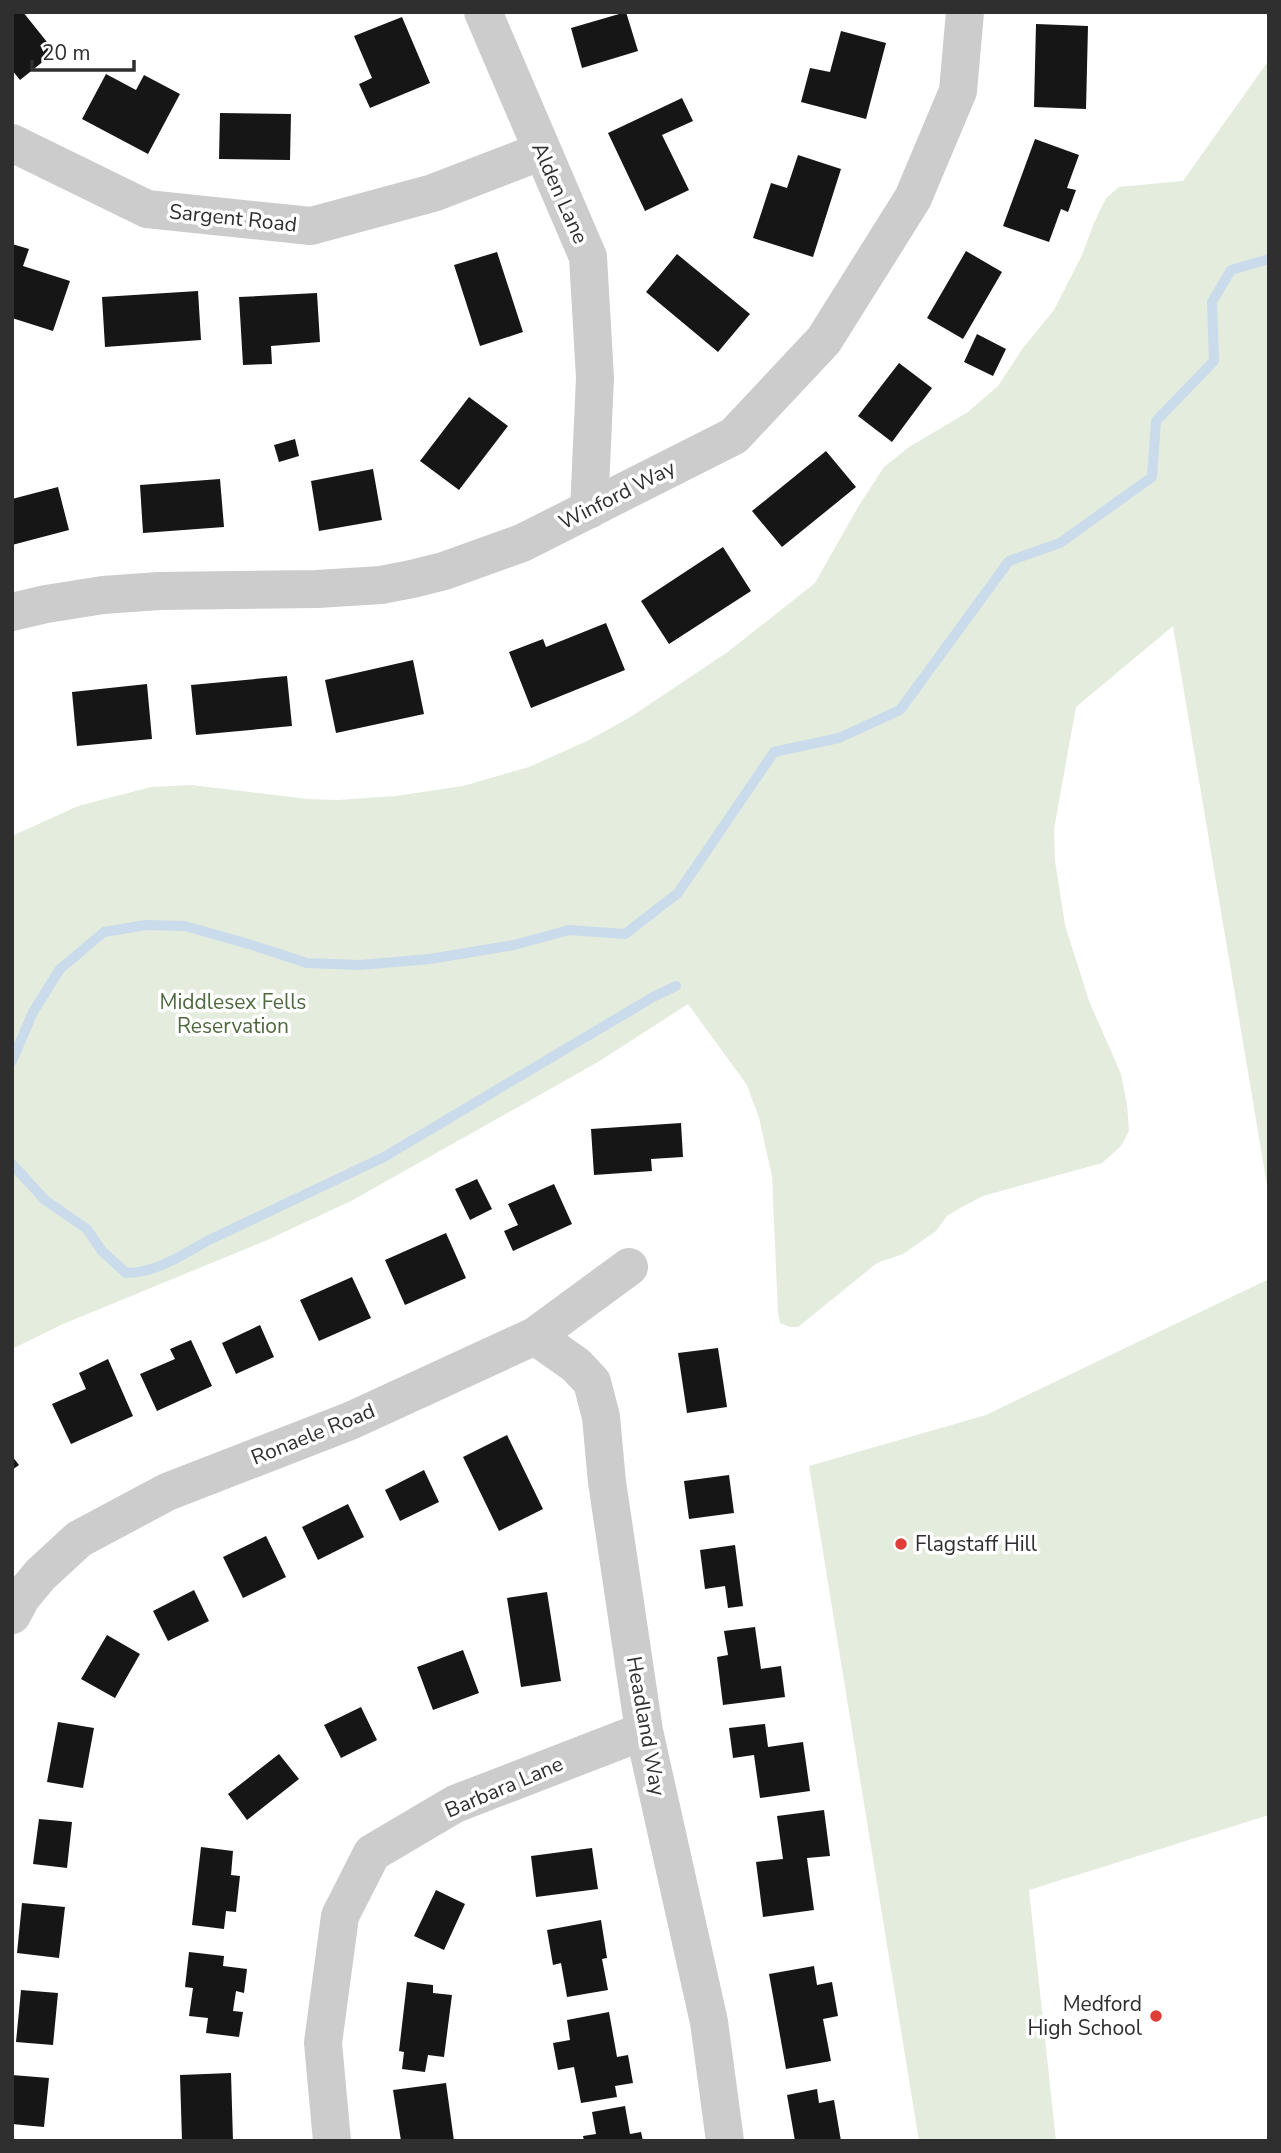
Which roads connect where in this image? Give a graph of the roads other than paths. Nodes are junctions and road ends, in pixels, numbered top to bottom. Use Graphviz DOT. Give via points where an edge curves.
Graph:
graph roads {
  1 [pos="483,12"];
  2 [pos="965,12"];
  3 [pos="12,143"];
  4 [pos="542,151"];
  5 [pos="589,510"];
  6 [pos="12,612"];
  7 [pos="629,1267"];
  8 [pos="535,1336"];
  9 [pos="12,1615"];
  10 [pos="644,1731"];
  11 [pos="332,2141"];
  12 [pos="724,2141"];
  1 -- 4 [label="street, Alden Lane"];
  2 -- 5 [label="street, Winford Way" via="958,91 912,198 824,340 734,436"];
  3 -- 4 [label="street, Sargent Road" via="147,209 311,226 433,193"];
  4 -- 5 [label="street, Alden Lane" via="587,257 595,378"];
  5 -- 6 [label="street, Winford Way" via="482,558 381,585 103,594"];
  7 -- 8 [label="street, Ronaele Road"];
  8 -- 9 [label="street, Ronaele Road" via="350,1421 167,1492 118,1517 79,1538 40,1576"];
  8 -- 10 [label="street, Headland Way" via="592,1382 601,1417"];
  10 -- 11 [label="street, Barbara Lane" via="455,1804 372,1853 340,1916 323,2043"];
  10 -- 12 [label="street, Headland Way" via="709,2022"];
}
